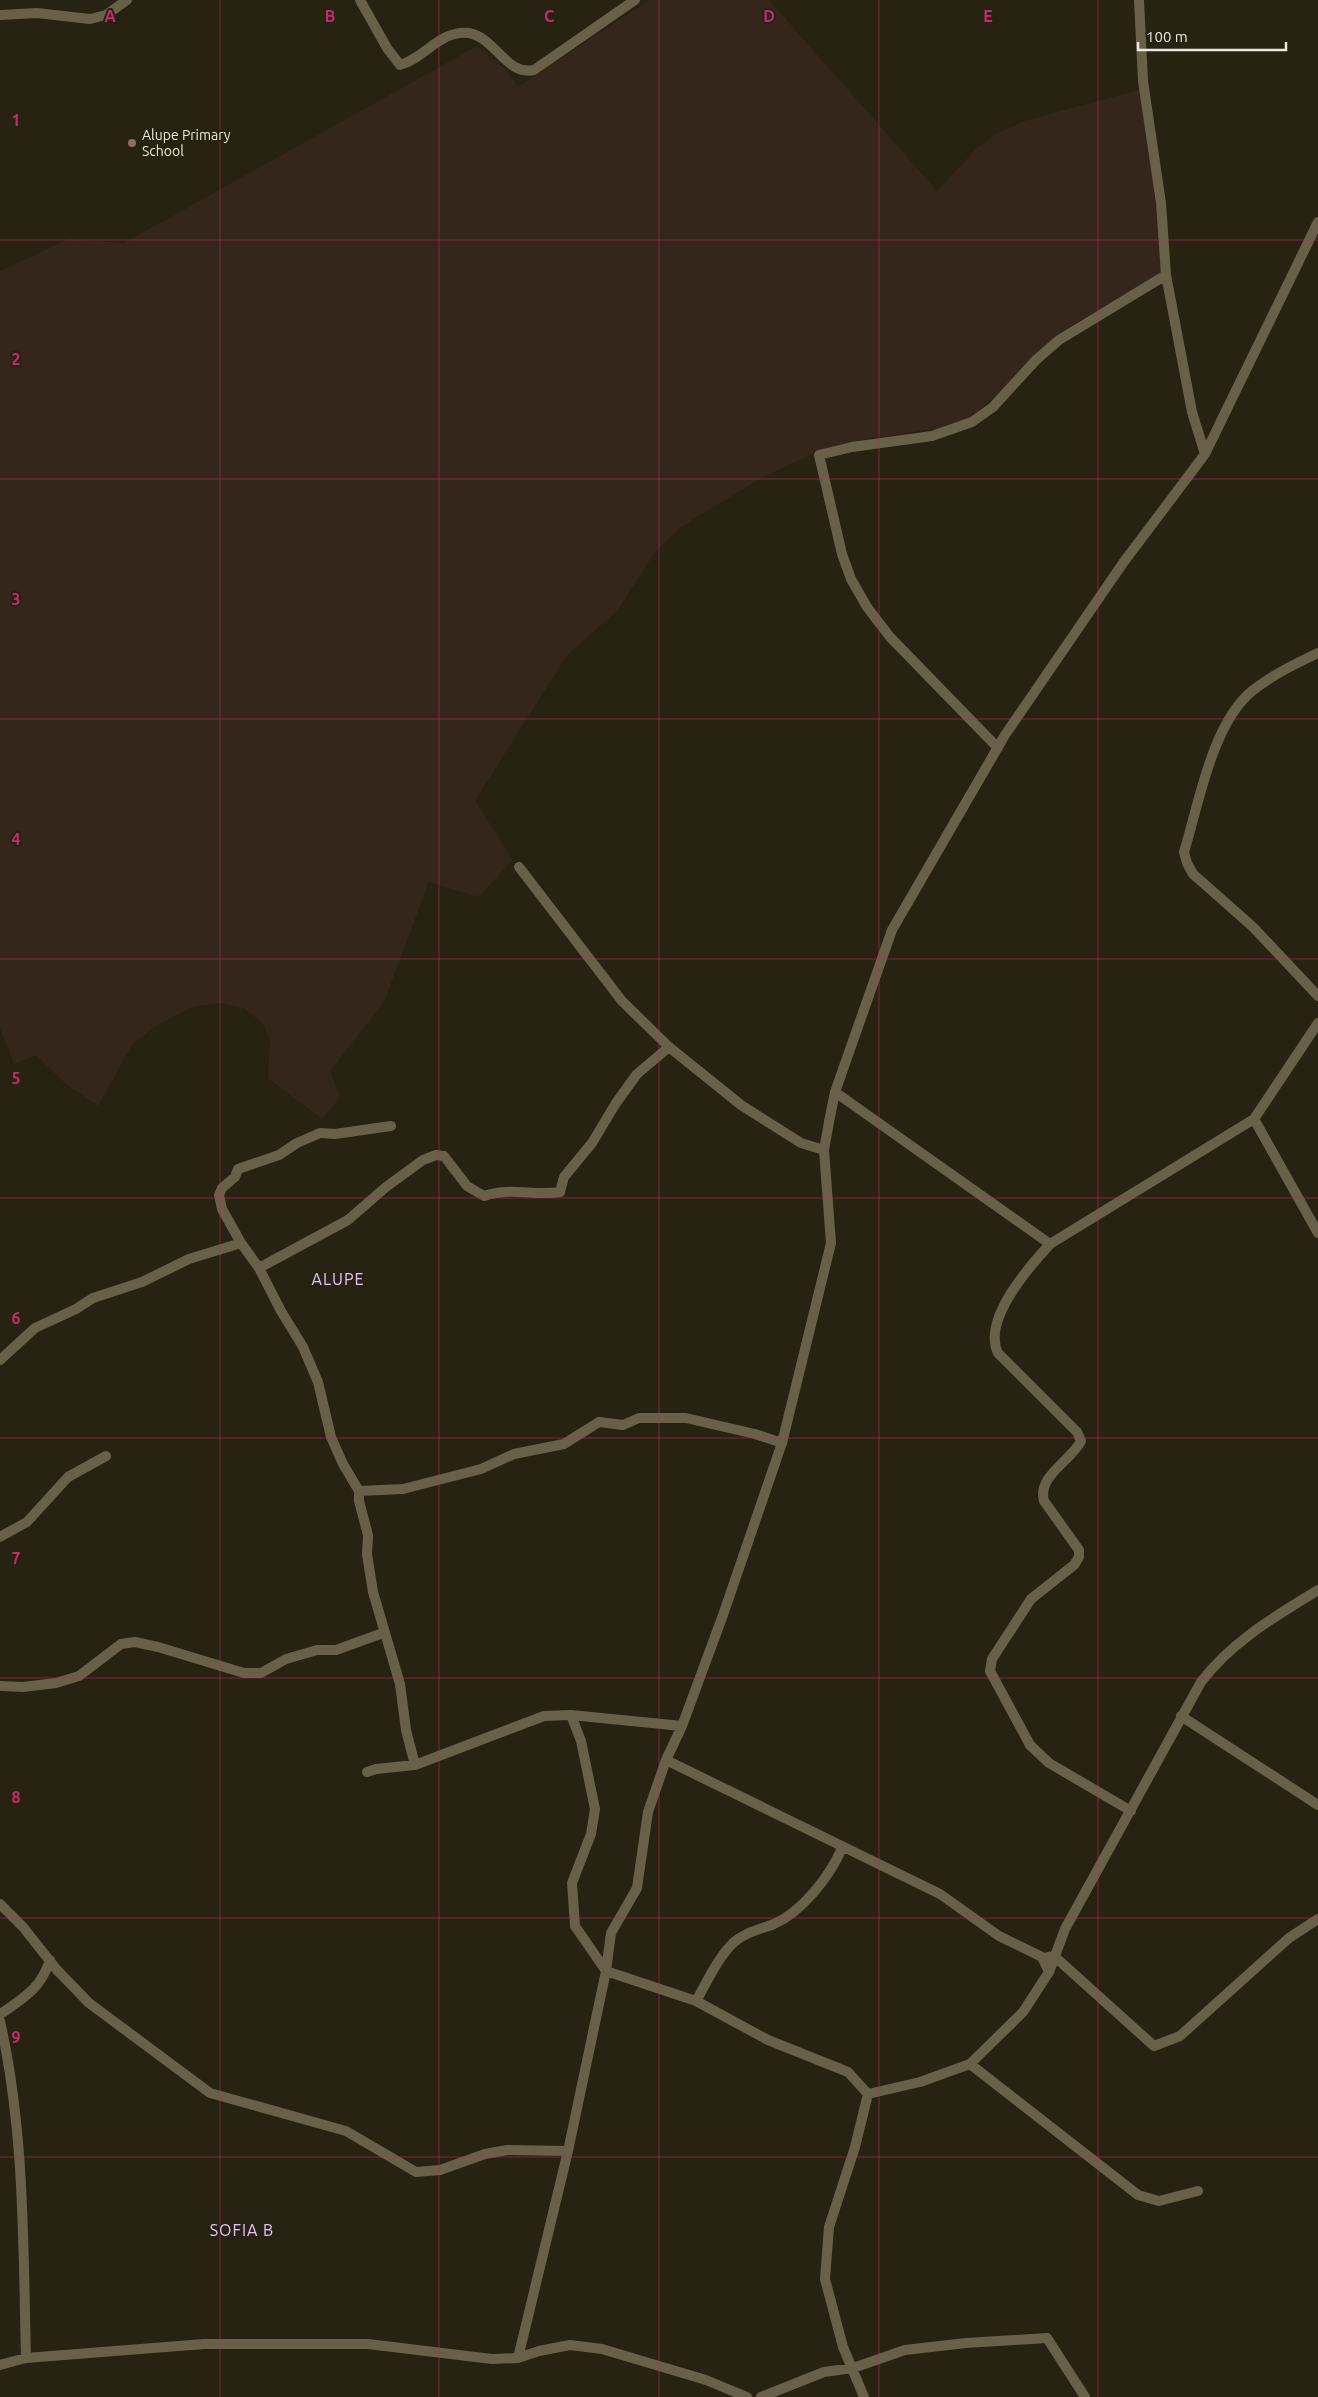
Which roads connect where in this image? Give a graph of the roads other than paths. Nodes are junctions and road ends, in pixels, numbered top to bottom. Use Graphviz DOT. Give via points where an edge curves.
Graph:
graph roads {
  1 [pos="127,0"];
  2 [pos="360,0"];
  3 [pos="635,0"];
  4 [pos="1138,0"];
  5 [pos="0,15"];
  6 [pos="1318,222"];
  7 [pos="1166,274"];
  8 [pos="1205,454"];
  9 [pos="1318,653"];
  10 [pos="998,748"];
  11 [pos="519,867"];
  12 [pos="1318,996"];
  13 [pos="1318,1023"];
  14 [pos="669,1047"];
  15 [pos="835,1092"];
  16 [pos="1254,1119"];
  17 [pos="391,1126"];
  18 [pos="824,1150"];
  19 [pos="1318,1233"];
  20 [pos="241,1244"];
  21 [pos="1050,1244"];
  22 [pos="259,1268"];
  23 [pos="0,1360"];
  24 [pos="782,1443"];
  25 [pos="106,1456"];
  26 [pos="359,1492"];
  27 [pos="0,1537"];
  28 [pos="1318,1590"];
  29 [pos="383,1633"];
  30 [pos="0,1686"];
  31 [pos="571,1715"];
  32 [pos="1181,1716"];
  33 [pos="682,1726"];
  34 [pos="666,1760"];
  35 [pos="415,1765"];
  36 [pos="367,1772"];
  37 [pos="1318,1805"];
  38 [pos="1131,1811"];
  39 [pos="842,1848"];
  40 [pos="0,1904"];
  41 [pos="1318,1919"];
  42 [pos="1054,1956"];
  43 [pos="1042,1957"];
  44 [pos="50,1960"];
  45 [pos="606,1971"];
  46 [pos="1049,1972"];
  47 [pos="44,1977"];
  48 [pos="64,1977"];
  49 [pos="696,2001"];
  50 [pos="1,2017"];
  51 [pos="970,2064"];
  52 [pos="868,2094"];
  53 [pos="568,2151"];
  54 [pos="1198,2191"];
  55 [pos="26,2358"];
  56 [pos="518,2358"];
  57 [pos="0,2366"];
  58 [pos="853,2368"];
  59 [pos="747,2397"];
  60 [pos="761,2397"];
  61 [pos="864,2397"];
  62 [pos="1085,2397"];
  1 -- 5 [label="street" via="106,15 90,19 37,13"];
  2 -- 3 [label="street" via="400,65 409,63 436,42 453,34 470,33 516,70 525,72 540,67"];
  4 -- 7 [label="street" via="1143,81"];
  6 -- 8 [label="street"];
  7 -- 8 [label="street" via="1192,412"];
  7 -- 10 [label="street" via="1059,340 993,407 972,422 932,436 852,447 819,456 842,554 851,579 867,606 890,637"];
  8 -- 10 [label="street" via="1123,563"];
  9 -- 12 [label="street" via="1250,692 1231,715 1218,740 1184,852 1193,874 1254,927"];
  10 -- 15 [label="street" via="892,930"];
  11 -- 14 [label="street" via="622,1001"];
  13 -- 16 [label="street"];
  14 -- 18 [label="street" via="698,1073 756,1115 801,1143"];
  14 -- 22 [label="street" via="638,1074 616,1103 592,1143 564,1177 560,1192 496,1192 484,1196 467,1186 444,1156 436,1155 386,1187 348,1220"];
  15 -- 18 [label="street"];
  15 -- 21 [label="street"];
  16 -- 19 [label="street"];
  16 -- 21 [label="street"];
  17 -- 20 [label="street" via="320,1133 279,1155 238,1169 219,1195 222,1209"];
  18 -- 24 [label="street" via="831,1242"];
  20 -- 22 [label="street"];
  20 -- 23 [label="street" via="189,1259 142,1282 93,1298 35,1328"];
  21 -- 38 [label="street" via="1028,1268 1008,1298 994,1331 993,1344 998,1353 1077,1432 1081,1441 1044,1483 1041,1492 1079,1550 1079,1557 1074,1565 1031,1599 992,1659 990,1671 1030,1745 1049,1763"];
  22 -- 26 [label="street" via="303,1347 318,1382 331,1437"];
  24 -- 26 [label="street" via="686,1418 638,1418 623,1425 599,1422 564,1444 514,1454 481,1469 402,1489"];
  24 -- 33 [label="street"];
  25 -- 27 [label="street" via="68,1477 27,1522"];
  26 -- 29 [label="street" via="368,1535 366,1554 372,1592"];
  28 -- 32 [label="street" via="1258,1627 1213,1666"];
  29 -- 30 [label="street" via="336,1650 317,1650 286,1659 261,1673 244,1673 135,1642 121,1644 78,1676 56,1683"];
  29 -- 35 [label="street" via="400,1684"];
  31 -- 33 [label="street"];
  31 -- 35 [label="street" via="529,1720"];
  31 -- 45 [label="street" via="581,1741 595,1809 591,1834 572,1883 575,1926"];
  32 -- 37 [label="street"];
  32 -- 38 [label="street"];
  33 -- 34 [label="street"];
  34 -- 39 [label="street"];
  34 -- 45 [label="street" via="648,1812 638,1888 611,1933"];
  35 -- 36 [label="street" via="376,1768"];
  38 -- 42 [label="street" via="1065,1929"];
  39 -- 43 [label="street" via="940,1894 1000,1936"];
  39 -- 49 [label="street" via="827,1876 788,1916 744,1934 732,1944"];
  40 -- 44 [label="street" via="24,1927"];
  41 -- 42 [label="street" via="1263,1960 1180,2036 1154,2046"];
  42 -- 43 [label="street"];
  42 -- 46 [label="street"];
  43 -- 46 [label="street"];
  44 -- 47 [label="street"];
  44 -- 48 [label="street"];
  45 -- 49 [label="street"];
  45 -- 53 [label="street"];
  46 -- 51 [label="street" via="1023,2012"];
  47 -- 48 [label="street"];
  47 -- 50 [label="street"];
  48 -- 53 [label="street" via="90,2004 210,2093 346,2131 416,2172 440,2170 507,2150"];
  49 -- 52 [label="street" via="768,2040 848,2072"];
  50 -- 55 [label="street" via="11,2068 24,2226"];
  51 -- 52 [label="street" via="920,2082"];
  51 -- 54 [label="street" via="1138,2195 1159,2201"];
  52 -- 58 [label="street" via="829,2227 825,2279 843,2347"];
  53 -- 56 [label="street"];
  55 -- 56 [label="street" via="204,2344 368,2344 492,2359"];
  55 -- 57 [label="street"];
  56 -- 59 [label="street" via="570,2345 602,2349 706,2380"];
  58 -- 60 [label="street" via="824,2372"];
  58 -- 61 [label="street"];
  58 -- 62 [label="street" via="905,2350 1047,2338"];
}
